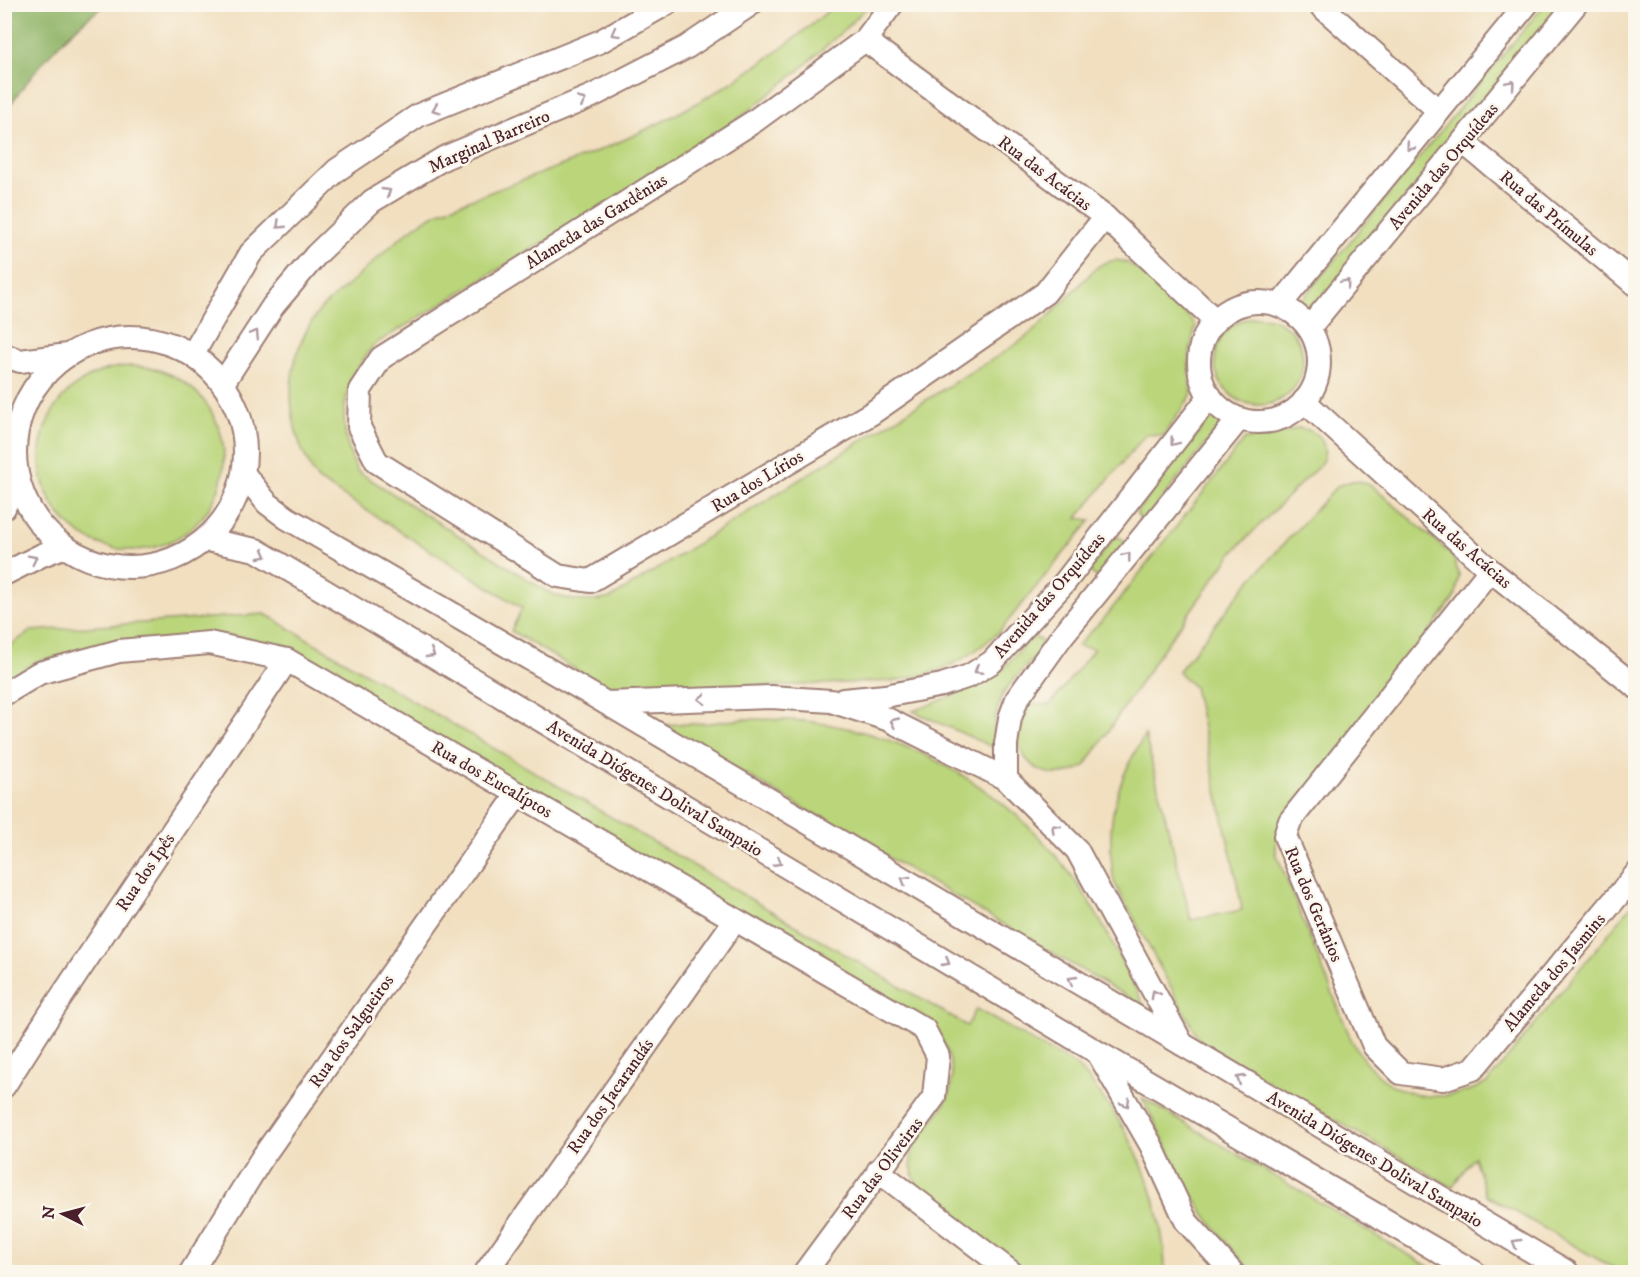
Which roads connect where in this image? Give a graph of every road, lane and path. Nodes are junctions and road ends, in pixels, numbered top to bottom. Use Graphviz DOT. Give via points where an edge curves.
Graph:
graph roads {
  1 [pos="666,4"];
  2 [pos="751,4"];
  3 [pos="892,4"];
  4 [pos="1319,4"];
  5 [pos="1527,4"];
  6 [pos="1576,4"];
  7 [pos="865,40"];
  8 [pos="1439,111"];
  9 [pos="1463,142"];
  10 [pos="1105,218"];
  11 [pos="1635,285"];
  12 [pos="1280,305"];
  13 [pos="1215,320"];
  14 [pos="1309,328"];
  15 [pos="192,354"];
  16 [pos="4,355"];
  17 [pos="68,355"];
  18 [pos="223,383"];
  19 [pos="1210,396"];
  20 [pos="1304,401"];
  21 [pos="1239,419"];
  22 [pos="11,421"];
  23 [pos="377,462"];
  24 [pos="244,474"];
  25 [pos="17,477"];
  26 [pos="4,508"];
  27 [pos="1119,512"];
  28 [pos="1145,534"];
  29 [pos="207,540"];
  30 [pos="63,547"];
  31 [pos="1490,570"];
  32 [pos="4,574"];
  33 [pos="1034,614"];
  34 [pos="1062,636"];
  35 [pos="287,660"];
  36 [pos="1635,687"];
  37 [pos="4,694"];
  38 [pos="831,701"];
  39 [pos="606,704"];
  40 [pos="1006,779"];
  41 [pos="518,794"];
  42 [pos="1635,874"];
  43 [pos="735,920"];
  44 [pos="1183,1045"];
  45 [pos="1097,1052"];
  46 [pos="938,1056"];
  47 [pos="1473,1069"];
  48 [pos="4,1086"];
  49 [pos="878,1171"];
  50 [pos="191,1272"];
  51 [pos="486,1272"];
  52 [pos="805,1272"];
  53 [pos="1011,1272"];
  54 [pos="1232,1272"];
  55 [pos="1474,1272"];
  56 [pos="1567,1272"];
  1 -- 15 [label="street, one-way" via="599,42 419,115 337,170 251,253"];
  18 -- 2 [label="street, Marginal Barreiro, one-way" via="273,306 316,255 372,201 444,158 592,96 677,53"];
  3 -- 7 [label="street, Alameda das Gardênias"];
  4 -- 8 [label="street"];
  5 -- 8 [label="street, Avenida das Orquídeas"];
  9 -- 6 [label="street, Avenida das Orquídeas, one-way"];
  7 -- 10 [label="street, Rua das Acácias"];
  7 -- 23 [label="street, Alameda das Gardênias" via="753,122 381,358 360,390 359,427"];
  8 -- 12 [label="street, Avenida das Orquídeas, one-way"];
  9 -- 11 [label="street, Rua das Prímulas"];
  14 -- 9 [label="street, Avenida das Orquídeas, one-way"];
  10 -- 13 [label="street, Rua das Acácias"];
  10 -- 23 [label="street, Rua dos Lírios" via="1045,292 872,413 590,581 558,576"];
  12 -- 13 [label="street" via="1263,301 1245,303"];
  12 -- 14 [label="street"];
  13 -- 19 [label="street" via="1204,338 1199,358 1201,378"];
  14 -- 20 [label="street" via="1317,345 1319,365 1315,384"];
  15 -- 17 [label="street" via="162,340 130,336 97,341"];
  15 -- 18 [label="street"];
  16 -- 17 [label="street" via="20,361"];
  17 -- 22 [label="street" via="44,375"];
  18 -- 24 [label="street" via="238,411 246,442"];
  19 -- 21 [label="street" via="1222,410"];
  19 -- 27 [label="street, Avenida das Orquídeas, one-way"];
  20 -- 21 [label="street" via="1275,420"];
  20 -- 31 [label="street, Rua das Acácias"];
  21 -- 28 [label="street, Avenida das Orquídeas"];
  22 -- 25 [label="street"];
  24 -- 29 [label="street" via="231,510"];
  24 -- 39 [label="street, Avenida Diógenes Dolival Sampaio" via="267,503 286,518"];
  25 -- 26 [label="street"];
  25 -- 30 [label="street" via="30,510"];
  27 -- 28 [label="street"];
  27 -- 33 [label="street, Avenida das Orquídeas" via="1065,582"];
  34 -- 28 [label="street, Avenida das Orquídeas, one-way"];
  29 -- 30 [label="street" via="178,558 146,568 112,567"];
  29 -- 45 [label="street, Avenida Diógenes Dolival Sampaio, one-way" via="256,550"];
  32 -- 30 [label="street, one-way"];
  31 -- 36 [label="street, Rua das Acácias"];
  31 -- 47 [label="street, Rua dos Gerânios" via="1290,821 1285,836 1374,1046 1401,1073 1443,1079"];
  33 -- 34 [label="street"];
  33 -- 38 [label="street, Avenida das Orquídeas, one-way" via="992,662 969,676 885,696"];
  34 -- 40 [label="street, Avenida das Orquídeas" via="1017,699 1006,744"];
  35 -- 37 [label="street, Rua dos Eucalíptos" via="209,643 119,651 39,673"];
  35 -- 41 [label="street, Rua dos Eucalíptos"];
  35 -- 48 [label="street, Rua dos Ipês"];
  38 -- 39 [label="street, one-way" via="771,697"];
  40 -- 38 [label="street, one-way" via="887,719"];
  44 -- 39 [label="street, Avenida Diógenes Dolival Sampaio, one-way"];
  44 -- 40 [label="street, one-way" via="1077,850"];
  41 -- 43 [label="street, Rua dos Eucalíptos"];
  41 -- 50 [label="street, Rua dos Salgueiros" via="262,1158"];
  42 -- 47 [label="street, Alameda dos Jasmins"];
  43 -- 46 [label="street, Rua dos Eucalíptos" via="924,1029"];
  43 -- 51 [label="street, Rua dos Jacarandás"];
  56 -- 44 [label="street, Avenida Diógenes Dolival Sampaio, one-way"];
  45 -- 54 [label="street, Avenida Diógenes Dolival Sampaio, one-way" via="1151,1145 1186,1221"];
  45 -- 55 [label="street, Avenida Diógenes Dolival Sampaio"];
  46 -- 49 [label="street, Rua das Oliveiras" via="934,1097"];
  49 -- 52 [label="street, Rua das Oliveiras"];
  49 -- 53 [label="street"];
}
